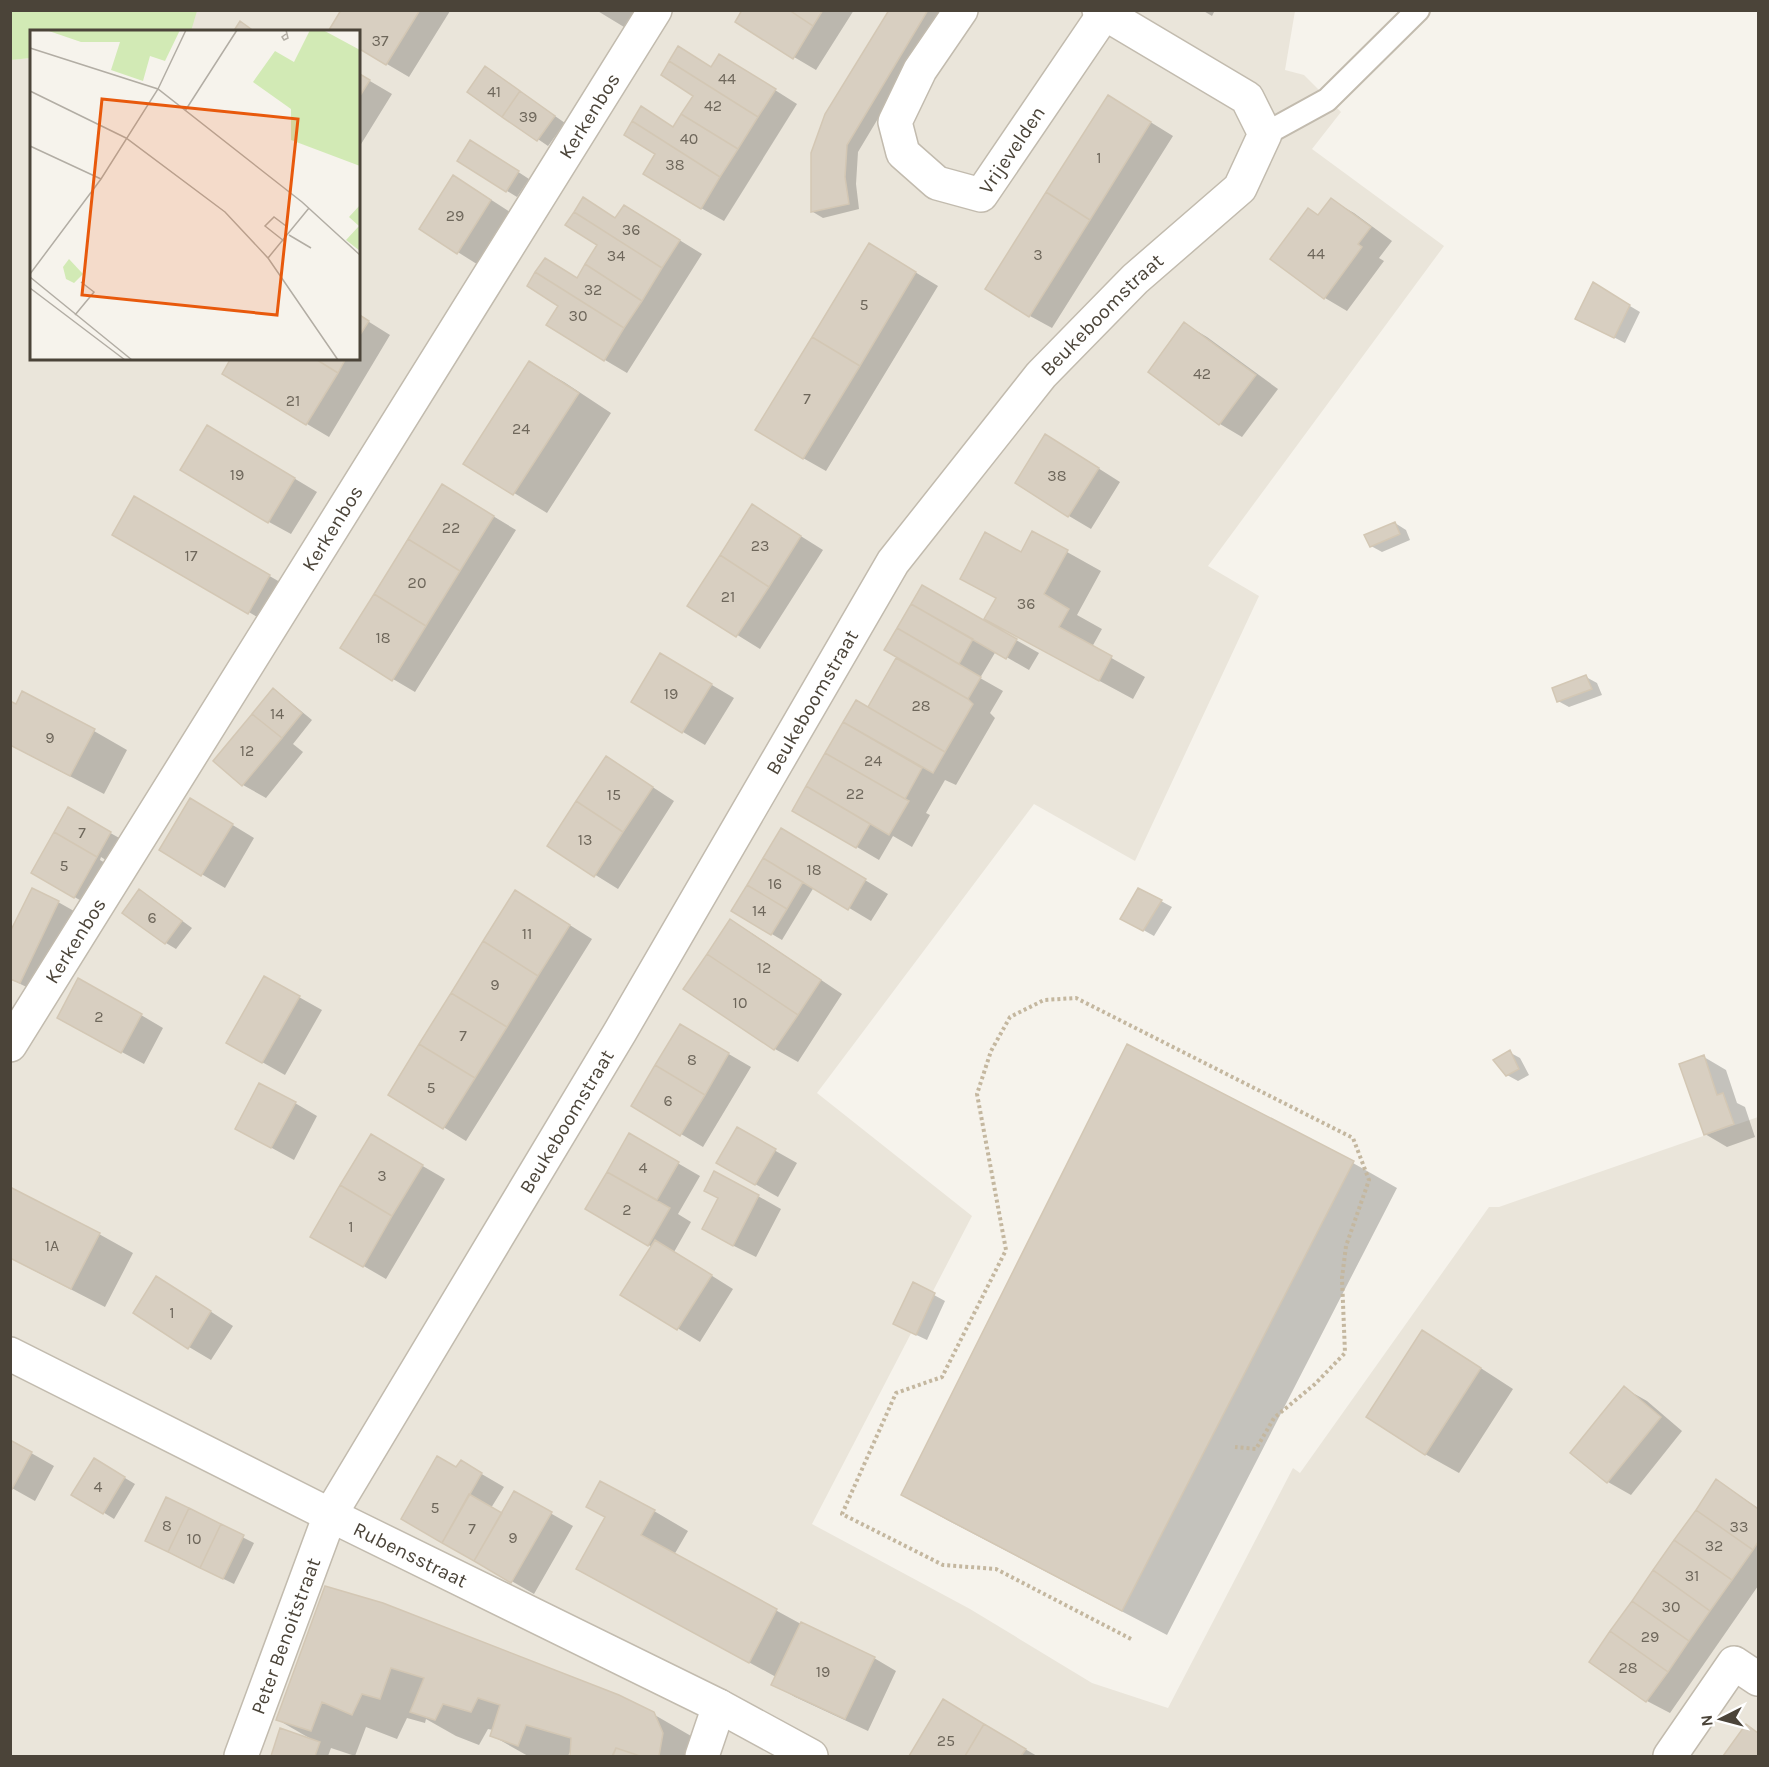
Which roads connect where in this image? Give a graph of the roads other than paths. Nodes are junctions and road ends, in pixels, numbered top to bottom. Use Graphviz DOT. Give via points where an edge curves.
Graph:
graph roads {
  1 [pos="655,10"];
  2 [pos="961,10"];
  3 [pos="1418,10"];
  4 [pos="1101,12"];
  5 [pos="1265,134"];
  6 [pos="20,1010"];
  7 [pos="10,1045"];
  8 [pos="10,1354"];
  9 [pos="330,1515"];
  10 [pos="1758,1679"];
  11 [pos="719,1706"];
  12 [pos="241,1756"];
  13 [pos="702,1756"];
  14 [pos="811,1756"];
  15 [pos="1670,1756"];
  1 -- 6 [label="street, Kerkenbos"];
  2 -- 4 [label="street, Vrijevelden" via="920,70 895,122 903,153 937,183 981,195"];
  3 -- 5 [label="lane" via="1327,100"];
  4 -- 5 [label="street" via="1247,98"];
  5 -- 9 [label="street, Beukeboomstraat" via="1240,188 1135,279 1041,375 893,562 620,1032"];
  6 -- 7 [label="street, Kerkenbos"];
  8 -- 9 [label="street, Rubensstraat"];
  9 -- 11 [label="street, Rubensstraat"];
  9 -- 12 [label="street, Peter Benoitstraat"];
  10 -- 15 [label="street" via="1734,1663"];
  11 -- 13 [label="street"];
  11 -- 14 [label="street, Rubensstraat"];
}
